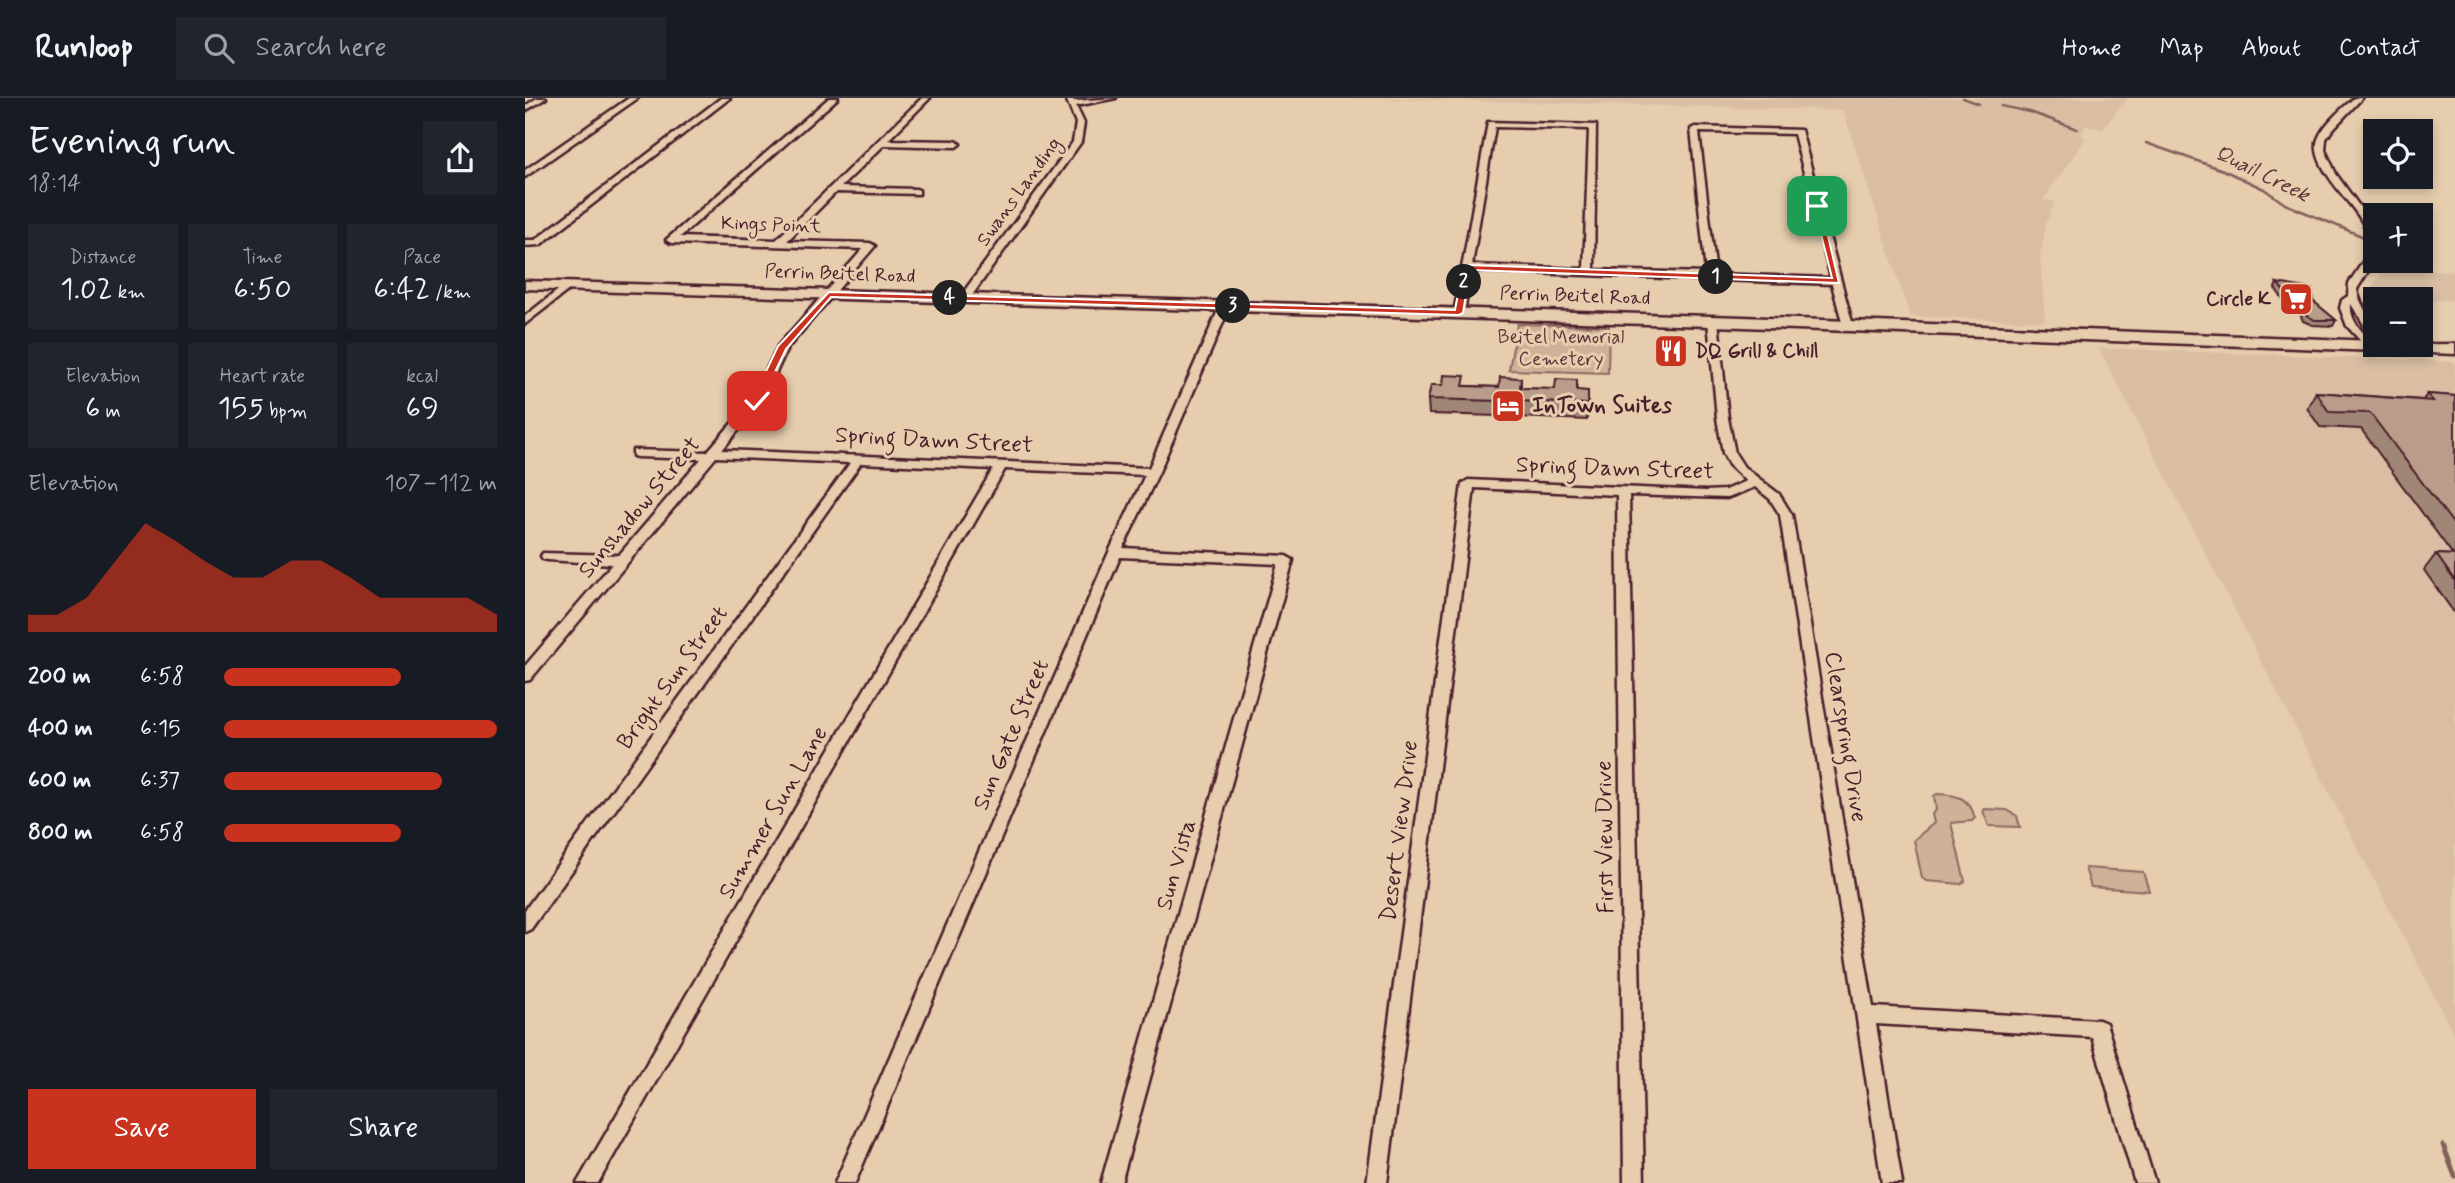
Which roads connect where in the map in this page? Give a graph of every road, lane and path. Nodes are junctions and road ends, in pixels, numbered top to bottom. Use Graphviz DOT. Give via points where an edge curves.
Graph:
graph roads {
  1 [pos="543,98"];
  2 [pos="633,98"];
  3 [pos="726,98"];
  4 [pos="834,98"];
  5 [pos="926,98"];
  6 [pos="1112,98"];
  7 [pos="2358,98"];
  8 [pos="525,109"];
  9 [pos="881,142"];
  10 [pos="956,144"];
  11 [pos="525,174"];
  12 [pos="834,189"];
  13 [pos="916,192"];
  14 [pos="2363,215"];
  15 [pos="525,243"];
  16 [pos="779,243"];
  17 [pos="870,246"];
  18 [pos="1467,268"];
  19 [pos="1589,272"];
  20 [pos="2363,272"];
  21 [pos="1711,276"];
  22 [pos="1836,281"];
  23 [pos="525,285"];
  24 [pos="566,286"];
  25 [pos="829,294"];
  26 [pos="964,299"];
  27 [pos="1225,306"];
  28 [pos="1459,313"];
  29 [pos="525,321"];
  30 [pos="1713,321"];
  31 [pos="1848,326"];
  32 [pos="2363,335"];
  33 [pos="2363,342"];
  34 [pos="2433,347"];
  35 [pos="2455,349"];
  36 [pos="637,453"];
  37 [pos="712,454"];
  38 [pos="859,458"];
  39 [pos="1001,465"];
  40 [pos="1153,472"];
  41 [pos="1757,481"];
  42 [pos="1468,484"];
  43 [pos="1623,491"];
  44 [pos="1115,552"];
  45 [pos="548,556"];
  46 [pos="624,560"];
  47 [pos="525,676"];
  48 [pos="525,925"];
  49 [pos="1866,1015"];
  50 [pos="587,1183"];
  51 [pos="845,1183"];
  52 [pos="1111,1183"];
  53 [pos="1377,1183"];
  54 [pos="1633,1183"];
  55 [pos="1892,1183"];
  56 [pos="2145,1183"];
  1 -- 8 [label="street"];
  2 -- 11 [label="street"];
  3 -- 15 [label="street" via="537,243"];
  4 -- 16 [label="street, Kings Point" via="671,240"];
  5 -- 9 [label="street"];
  6 -- 26 [label="street, Swans Landing" via="1070,102 1080,123 1077,142"];
  7 -- 14 [label="street" via="2320,142 2320,149 2329,173"];
  9 -- 10 [label="street"];
  9 -- 12 [label="street"];
  12 -- 13 [label="street"];
  12 -- 16 [label="street"];
  16 -- 17 [label="street, Kings Point"];
  17 -- 25 [label="street, Sunshadow Street"];
  18 -- 19 [label="street"];
  18 -- 19 [label="street" via="1491,124 1593,127"];
  18 -- 28 [label="street"];
  19 -- 21 [label="street"];
  20 -- 32 [label="street" via="2352,286 2345,313"];
  21 -- 22 [label="street"];
  21 -- 22 [label="street" via="1695,129 1798,132"];
  22 -- 31 [label="street"];
  23 -- 24 [label="main road, Perrin Beitel Road"];
  24 -- 25 [label="main road, Perrin Beitel Road"];
  24 -- 29 [label="street"];
  25 -- 26 [label="main road, Perrin Beitel Road"];
  25 -- 37 [label="street, Sunshadow Street" via="782,348 757,401"];
  26 -- 27 [label="main road, Perrin Beitel Road"];
  27 -- 28 [label="main road, Perrin Beitel Road"];
  27 -- 40 [label="street, Sun Gate Street"];
  28 -- 30 [label="main road, Perrin Beitel Road"];
  30 -- 31 [label="main road, Perrin Beitel Road"];
  30 -- 41 [label="street, Clearspring Drive" via="1728,454"];
  31 -- 33 [label="main road, Perrin Beitel Road"];
  34 -- 35 [label="main road, Perrin Beitel Road"];
  36 -- 37 [label="street, Spring Dawn Street"];
  37 -- 38 [label="street, Spring Dawn Street"];
  37 -- 46 [label="street, Sunshadow Street"];
  38 -- 39 [label="street, Spring Dawn Street"];
  38 -- 48 [label="street, Bright Sun Street"];
  39 -- 40 [label="street, Spring Dawn Street"];
  39 -- 50 [label="street, Summer Sun Lane"];
  40 -- 44 [label="street, Sun Gate Street"];
  41 -- 43 [label="street, Spring Dawn Street" via="1727,494"];
  41 -- 49 [label="street, Clearspring Drive" via="1779,498 1786,515"];
  42 -- 43 [label="street, Spring Dawn Street"];
  42 -- 53 [label="street, Desert View Drive"];
  43 -- 54 [label="street, First View Drive"];
  44 -- 51 [label="street, Sun Gate Street"];
  44 -- 52 [label="street, Sun Vista" via="1286,560"];
  45 -- 46 [label="street"];
  46 -- 47 [label="street, Sunshadow Street"];
  49 -- 55 [label="street, Clearspring Drive"];
  49 -- 56 [label="street" via="2099,1029"];
}
